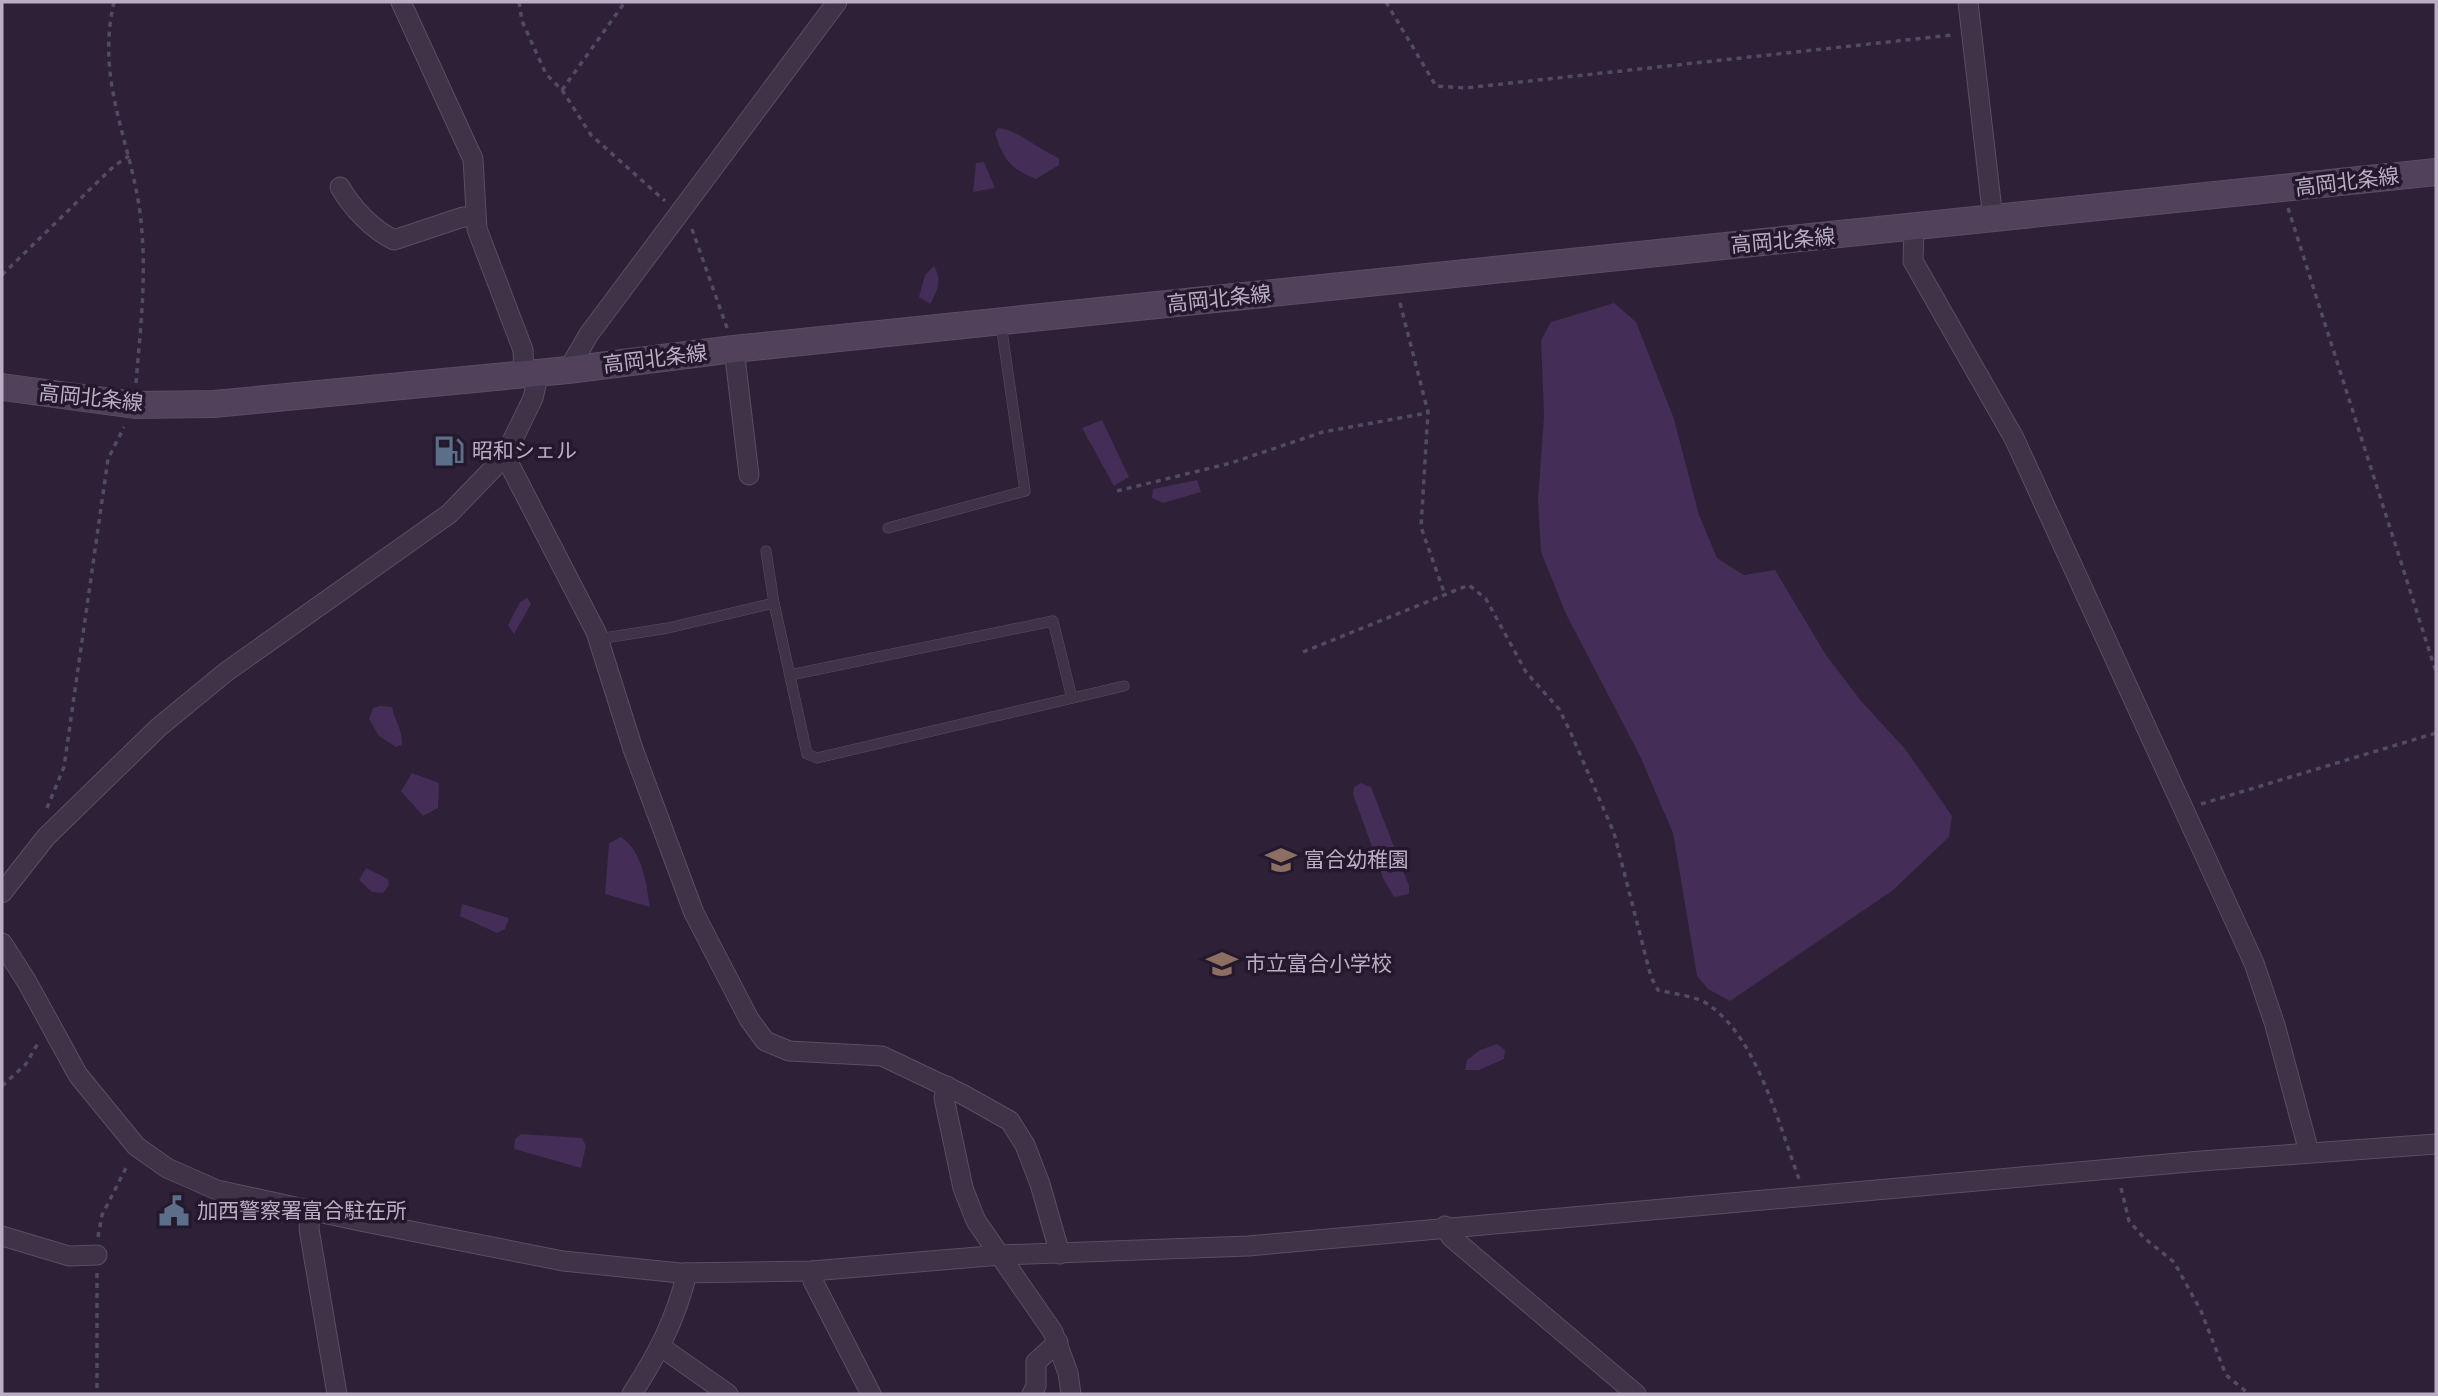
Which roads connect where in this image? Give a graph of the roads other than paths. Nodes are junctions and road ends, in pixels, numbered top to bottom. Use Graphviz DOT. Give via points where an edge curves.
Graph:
graph roads {
  1 [pos="401,2"];
  2 [pos="837,2"];
  3 [pos="1968,2"];
  4 [pos="2436,172"];
  5 [pos="340,187"];
  6 [pos="474,217"];
  7 [pos="1993,219"];
  8 [pos="1914,229"];
  9 [pos="1001,321"];
  10 [pos="734,349"];
  11 [pos="568,370"];
  12 [pos="531,374"];
  13 [pos="2,387"];
  14 [pos="505,456"];
  15 [pos="749,475"];
  16 [pos="888,528"];
  17 [pos="766,551"];
  18 [pos="774,603"];
  19 [pos="598,639"];
  20 [pos="790,675"];
  21 [pos="1124,686"];
  22 [pos="1072,698"];
  23 [pos="2,892"];
  24 [pos="2,943"];
  25 [pos="947,1086"];
  26 [pos="2436,1144"];
  27 [pos="2309,1152"];
  28 [pos="310,1210"];
  29 [pos="1445,1226"];
  30 [pos="2,1237"];
  31 [pos="1060,1254"];
  32 [pos="97,1255"];
  33 [pos="997,1256"];
  34 [pos="812,1270"];
  35 [pos="687,1273"];
  36 [pos="1058,1342"];
  37 [pos="661,1347"];
  38 [pos="337,1394"];
  39 [pos="632,1394"];
  40 [pos="728,1394"];
  41 [pos="871,1394"];
  42 [pos="1032,1394"];
  43 [pos="1071,1394"];
  44 [pos="1636,1394"];
  1 -- 6 [label="street" via="473,159"];
  2 -- 11 [label="street" via="589,334"];
  3 -- 7 [label="street"];
  4 -- 7 [label="main road, 高岡北条線"];
  5 -- 6 [label="street" via="348,201 394,240"];
  6 -- 12 [label="street"];
  7 -- 8 [label="main road, 高岡北条線"];
  8 -- 9 [label="main road, 高岡北条線"];
  8 -- 27 [label="street" via="1913,261 2014,438 2254,963"];
  9 -- 10 [label="main road, 高岡北条線"];
  9 -- 16 [label="lane" via="1025,491"];
  10 -- 11 [label="main road, 高岡北条線"];
  10 -- 15 [label="street"];
  11 -- 12 [label="main road, 高岡北条線"];
  12 -- 13 [label="main road, 高岡北条線" via="214,404 135,405"];
  12 -- 14 [label="street" via="533,398"];
  14 -- 19 [label="street"];
  14 -- 23 [label="street" via="449,514 226,672 159,727 46,837"];
  17 -- 18 [label="lane"];
  18 -- 19 [label="lane"];
  18 -- 20 [label="lane"];
  19 -- 25 [label="street" via="694,913 727,981 765,1041 789,1051 882,1056"];
  20 -- 22 [label="lane" via="1053,621"];
  20 -- 22 [label="lane" via="807,754 817,758"];
  21 -- 22 [label="lane"];
  24 -- 28 [label="street" via="78,1075 136,1146 167,1168 217,1190"];
  25 -- 31 [label="street" via="1010,1121 1037,1175"];
  25 -- 33 [label="street" via="944,1098 963,1188"];
  26 -- 27 [label="street"];
  27 -- 29 [label="street"];
  28 -- 35 [label="street" via="563,1261"];
  28 -- 38 [label="street" via="309,1229"];
  29 -- 31 [label="street" via="1248,1246"];
  29 -- 44 [label="street" via="1451,1237"];
  30 -- 32 [label="street" via="69,1256"];
  31 -- 33 [label="street"];
  33 -- 34 [label="street"];
  33 -- 36 [label="street"];
  34 -- 35 [label="street"];
  34 -- 41 [label="street" via="813,1281"];
  35 -- 37 [label="street" via="678,1311"];
  36 -- 42 [label="street" via="1036,1362"];
  36 -- 43 [label="street"];
  37 -- 39 [label="street"];
  37 -- 40 [label="street"];
}
